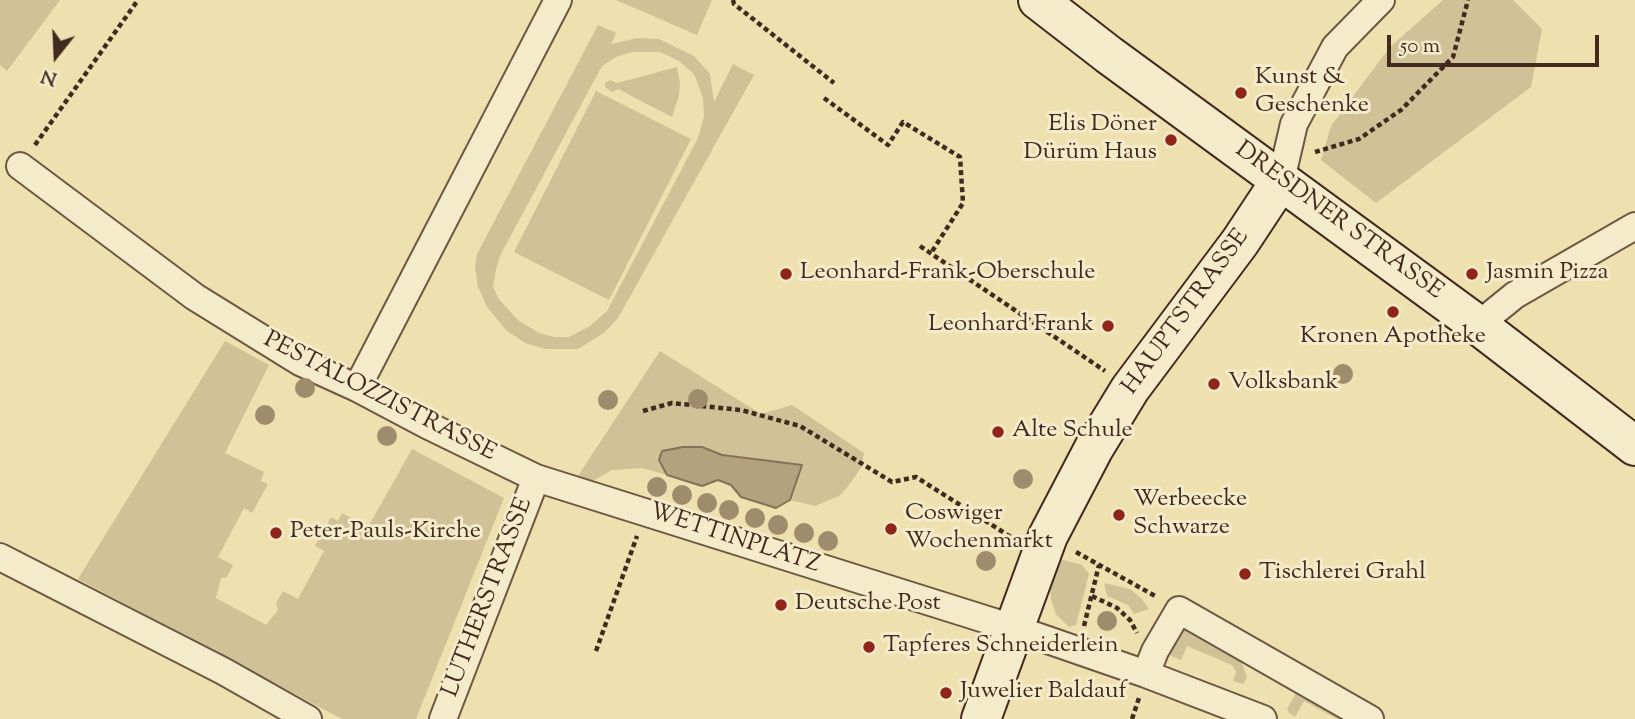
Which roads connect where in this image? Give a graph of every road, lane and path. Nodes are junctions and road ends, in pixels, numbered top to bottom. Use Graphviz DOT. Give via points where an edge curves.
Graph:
graph roads {
  1 [pos="138,0"];
  2 [pos="558,0"];
  3 [pos="733,0"];
  4 [pos="1038,0"];
  5 [pos="1381,0"];
  6 [pos="1468,0"];
  7 [pos="834,83"];
  8 [pos="824,98"];
  9 [pos="20,166"];
  10 [pos="1281,180"];
  11 [pos="1635,226"];
  12 [pos="920,246"];
  13 [pos="930,253"];
  14 [pos="1478,325"];
  15 [pos="357,388"];
  16 [pos="1130,389"];
  17 [pos="643,411"];
  18 [pos="1635,446"];
  19 [pos="536,478"];
  20 [pos="646,512"];
  21 [pos="1044,546"];
  22 [pos="0,557"];
  23 [pos="1099,565"];
  24 [pos="1092,596"];
  25 [pos="1179,610"];
  26 [pos="1013,628"];
  27 [pos="1136,644"];
  28 [pos="1078,650"];
  29 [pos="596,651"];
  30 [pos="1146,674"];
  31 [pos="308,719"];
  32 [pos="443,719"];
  33 [pos="981,719"];
  34 [pos="1263,719"];
  35 [pos="1370,719"];
  1 -- 9 [label="path"];
  2 -- 15 [label="street"];
  3 -- 7 [label="path"];
  4 -- 10 [label="main road, DRESDNER STRASSE"];
  5 -- 10 [label="street" via="1335,47 1294,124"];
  6 -- 10 [label="path" via="1453,57 1401,110 1359,139 1318,149"];
  8 -- 13 [label="path" via="888,145 903,122 960,157 963,203"];
  9 -- 15 [label="street, PESTALOZZISTRASSE" via="195,297 300,362"];
  10 -- 14 [label="main road, DRESDNER STRASSE"];
  10 -- 16 [label="main road, HAUPTSTRASSE"];
  11 -- 14 [label="street" via="1515,295"];
  12 -- 13 [label="path"];
  13 -- 16 [label="path"];
  14 -- 18 [label="main road, DRESDNER STRASSE"];
  15 -- 19 [label="street, PESTALOZZISTRASSE"];
  16 -- 21 [label="main road, HAUPTSTRASSE"];
  17 -- 21 [label="path" via="672,403 741,410 800,426 892,482 916,477"];
  19 -- 20 [label="street, WETTINPLATZ"];
  19 -- 32 [label="street, LUTHERSTRASSE"];
  20 -- 26 [label="street, WETTINPLATZ"];
  20 -- 29 [label="path"];
  21 -- 23 [label="path"];
  21 -- 26 [label="main road, HAUPTSTRASSE"];
  22 -- 31 [label="street"];
  23 -- 24 [label="path"];
  23 -- 25 [label="path"];
  24 -- 27 [label="path" via="1130,620"];
  24 -- 28 [label="path"];
  25 -- 30 [label="street"];
  25 -- 35 [label="street"];
  26 -- 28 [label="street, WETTINPLATZ"];
  26 -- 33 [label="main road, HAUPTSTRASSE"];
  28 -- 30 [label="street, WETTINPLATZ"];
  30 -- 34 [label="street, WETTINPLATZ"];
}
